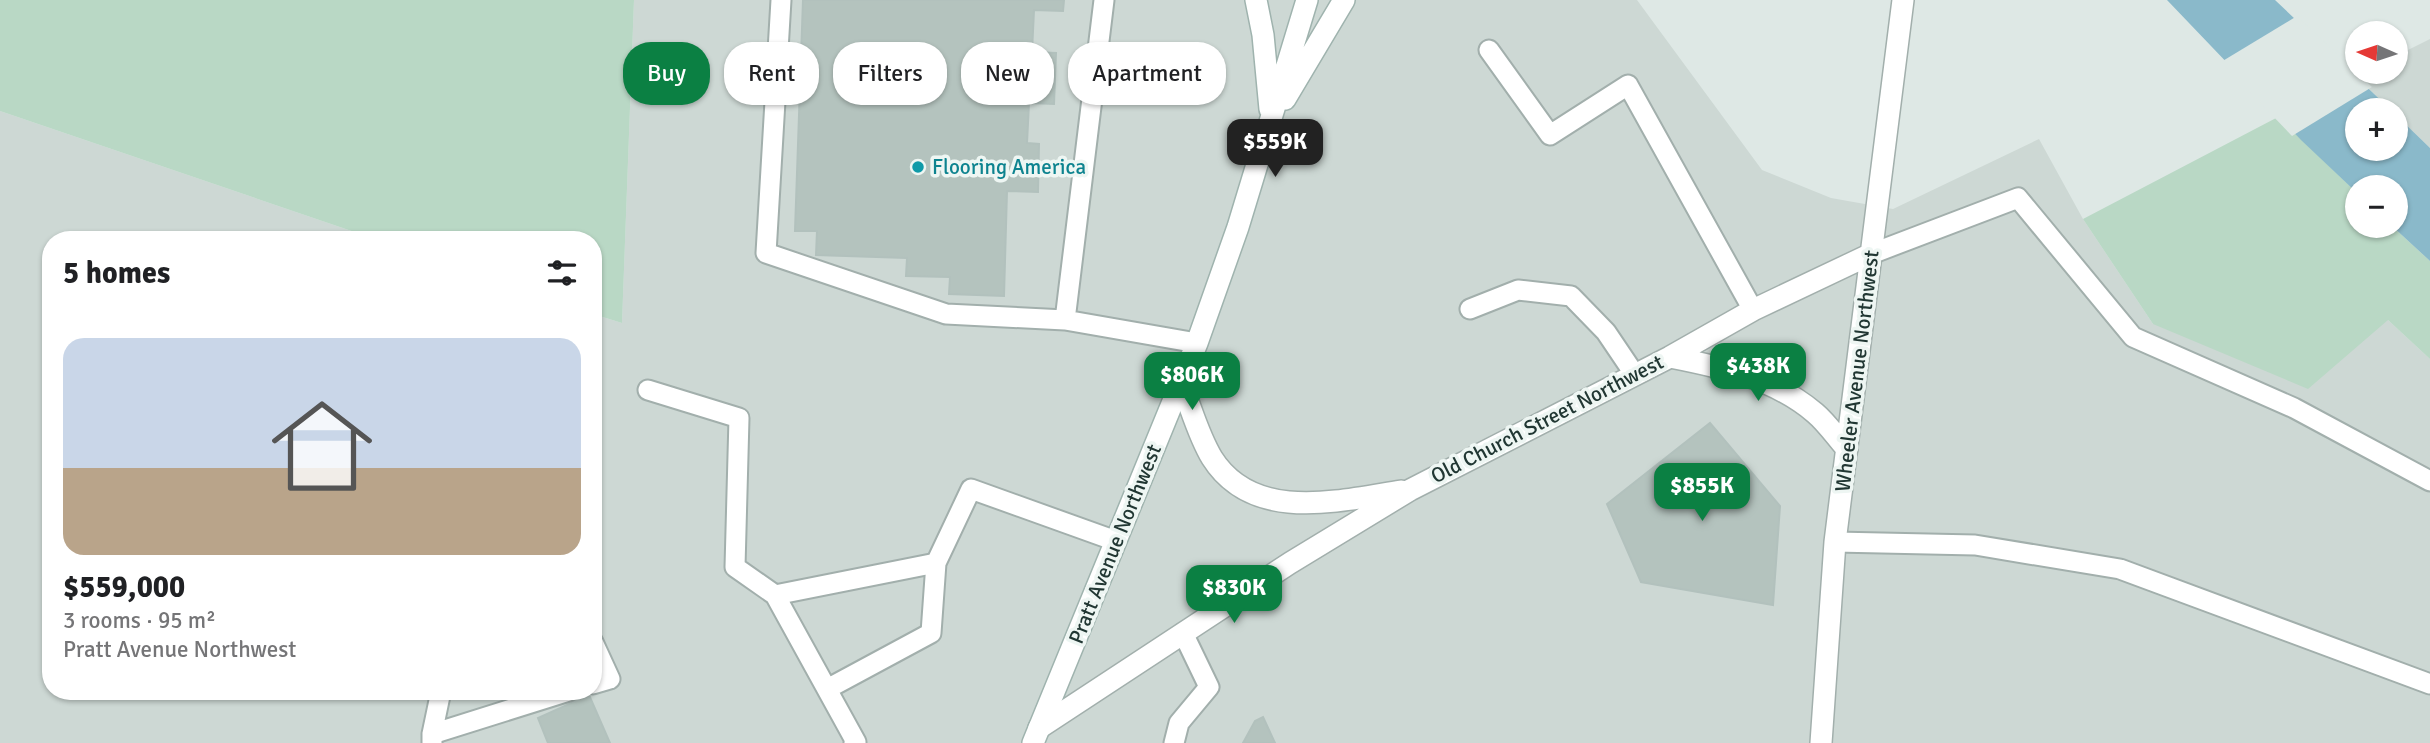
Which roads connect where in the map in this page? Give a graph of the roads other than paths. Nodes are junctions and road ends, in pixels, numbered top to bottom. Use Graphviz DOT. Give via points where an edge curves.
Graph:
graph roads {
  1 [pos="781,0"];
  2 [pos="1104,0"];
  3 [pos="1256,0"];
  4 [pos="1307,0"];
  5 [pos="1344,0"];
  6 [pos="1903,0"];
  7 [pos="1489,50"];
  8 [pos="1271,122"];
  9 [pos="1871,254"];
  10 [pos="1469,309"];
  11 [pos="1753,310"];
  12 [pos="1065,320"];
  13 [pos="1197,343"];
  14 [pos="1670,356"];
  15 [pos="1635,375"];
  16 [pos="1181,383"];
  17 [pos="648,390"];
  18 [pos="1847,449"];
  19 [pos="2430,481"];
  20 [pos="1410,490"];
  21 [pos="1116,541"];
  22 [pos="1835,542"];
  23 [pos="936,563"];
  24 [pos="775,595"];
  25 [pos="1183,633"];
  26 [pos="602,662"];
  27 [pos="602,681"];
  28 [pos="2430,684"];
  29 [pos="827,689"];
  30 [pos="439,700"];
  31 [pos="543,700"];
  32 [pos="1036,736"];
  33 [pos="432,738"];
  34 [pos="855,743"];
  35 [pos="1174,743"];
  36 [pos="1821,743"];
  1 -- 12 [label="lane" via="766,253 946,314"];
  2 -- 12 [label="lane"];
  3 -- 8 [label="street" via="1264,35"];
  4 -- 8 [label="street, Pratt Avenue Northwest"];
  5 -- 8 [label="street"];
  6 -- 9 [label="street, Wheeler Avenue Northwest"];
  7 -- 11 [label="lane" via="1550,135 1628,85"];
  8 -- 13 [label="street, Pratt Avenue Northwest"];
  9 -- 11 [label="street, Old Church Street Northwest"];
  9 -- 18 [label="street, Wheeler Avenue Northwest"];
  9 -- 19 [label="lane" via="2018,198 2133,337 2294,408"];
  10 -- 15 [label="lane" via="1518,290 1571,296 1606,332"];
  11 -- 14 [label="street, Old Church Street Northwest"];
  12 -- 13 [label="lane"];
  13 -- 16 [label="street, Pratt Avenue Northwest"];
  14 -- 15 [label="street, Old Church Street Northwest"];
  14 -- 18 [label="street" via="1746,375 1788,394 1816,414"];
  15 -- 20 [label="street, Old Church Street Northwest"];
  16 -- 20 [label="street, Old Church Street Northwest" via="1212,457 1226,476 1246,491 1302,503"];
  16 -- 21 [label="street, Pratt Avenue Northwest"];
  17 -- 24 [label="lane" via="739,418 735,567"];
  18 -- 22 [label="street, Wheeler Avenue Northwest"];
  20 -- 25 [label="street, Old Church Street Northwest"];
  21 -- 23 [label="lane" via="971,489"];
  21 -- 32 [label="street, Pratt Avenue Northwest"];
  22 -- 28 [label="lane" via="1975,545 2120,569"];
  22 -- 36 [label="street, Wheeler Avenue Northwest"];
  23 -- 24 [label="lane"];
  23 -- 29 [label="lane" via="930,634"];
  24 -- 29 [label="lane"];
  25 -- 32 [label="street, Old Church Street Northwest"];
  25 -- 35 [label="lane" via="1209,687 1179,723"];
  26 -- 27 [label="lane" via="610,679"];
  29 -- 34 [label="lane"];
  30 -- 33 [label="lane"];
  31 -- 33 [label="lane"];
}
